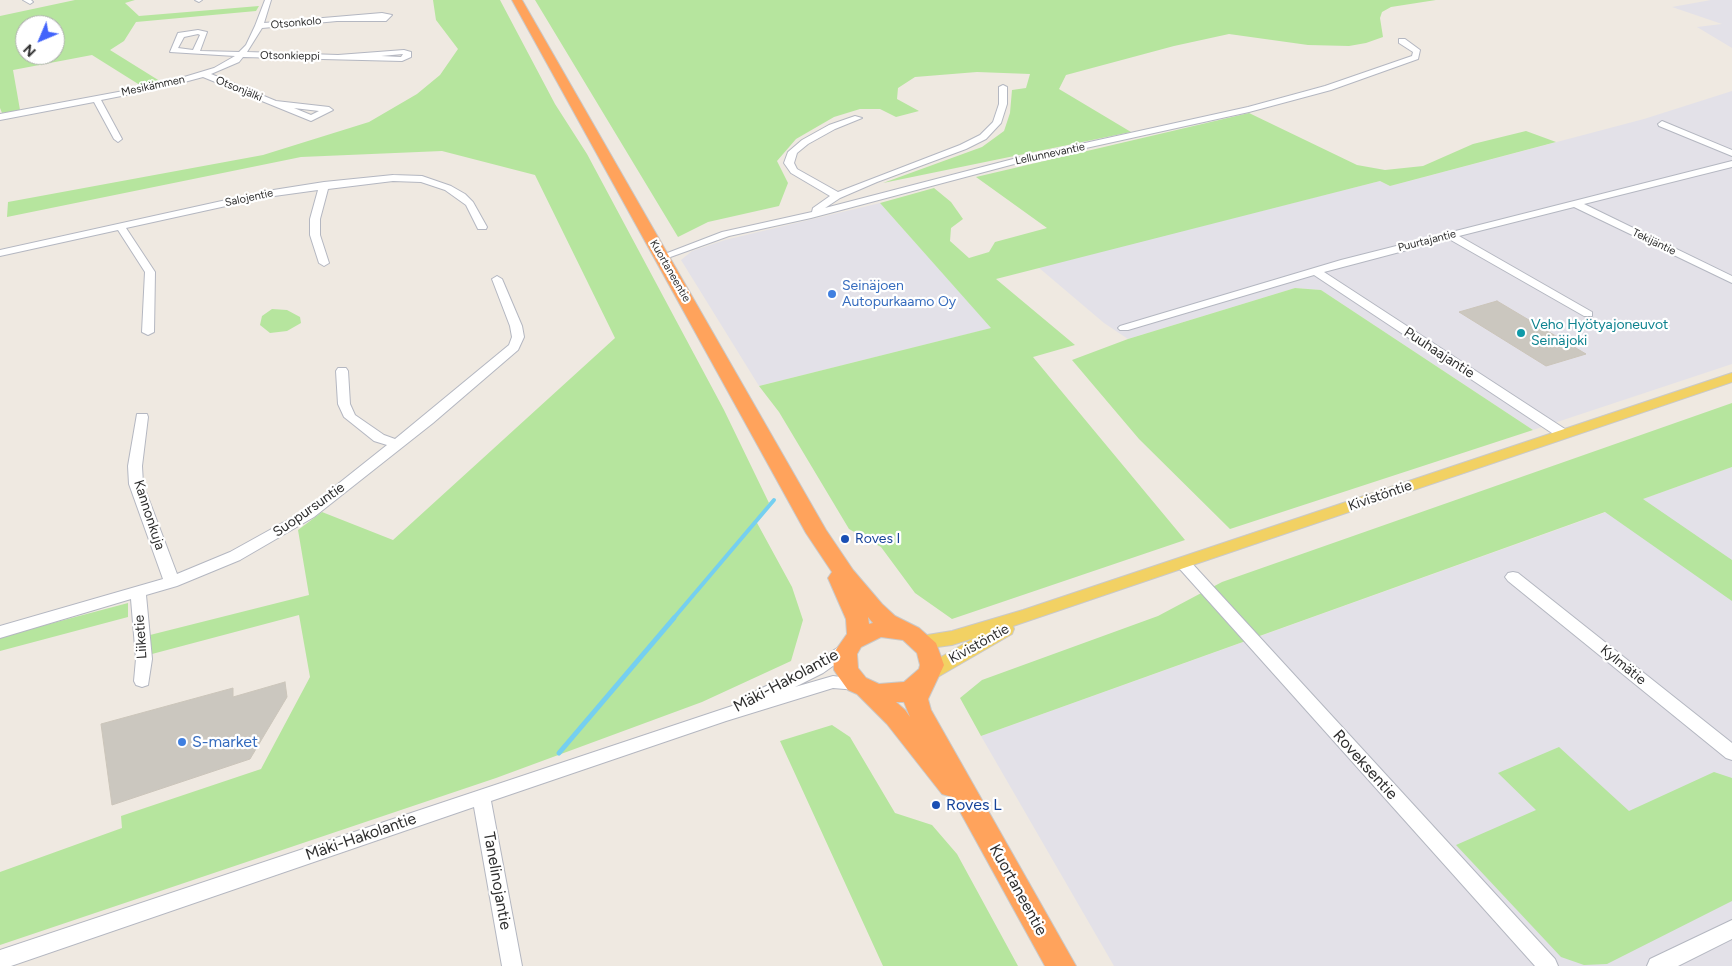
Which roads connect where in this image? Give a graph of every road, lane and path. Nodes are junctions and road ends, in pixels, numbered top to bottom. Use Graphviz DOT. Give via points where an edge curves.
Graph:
graph roads {
  1 [pos="268,0"];
  2 [pos="517,0"];
  3 [pos="332,19"];
  4 [pos="259,26"];
  5 [pos="1402,41"];
  6 [pos="197,53"];
  7 [pos="242,54"];
  8 [pos="338,57"];
  9 [pos="204,74"];
  10 [pos="1003,87"];
  11 [pos="96,98"];
  12 [pos="274,103"];
  13 [pos="0,116"];
  14 [pos="858,118"];
  15 [pos="1662,124"];
  16 [pos="118,139"];
  17 [pos="1732,153"];
  18 [pos="1732,164"];
  19 [pos="324,185"];
  20 [pos="837,196"];
  21 [pos="1576,204"];
  22 [pos="807,216"];
  23 [pos="120,226"];
  24 [pos="482,227"];
  25 [pos="1450,235"];
  26 [pos="0,253"];
  27 [pos="662,257"];
  28 [pos="324,263"];
  29 [pos="1316,271"];
  30 [pos="497,279"];
  31 [pos="1732,280"];
  32 [pos="1588,314"];
  33 [pos="1124,328"];
  34 [pos="148,332"];
  35 [pos="342,371"];
  36 [pos="1732,377"];
  37 [pos="142,417"];
  38 [pos="1563,434"];
  39 [pos="396,444"];
  40 [pos="823,542"];
  41 [pos="1183,563"];
  42 [pos="1513,577"];
  43 [pos="172,582"];
  44 [pos="138,593"];
  45 [pos="1029,616"];
  46 [pos="0,632"];
  47 [pos="913,636"];
  48 [pos="854,642"];
  49 [pos="926,678"];
  50 [pos="142,681"];
  51 [pos="861,686"];
  52 [pos="723,715"];
  53 [pos="1732,753"];
  54 [pos="481,796"];
  55 [pos="975,815"];
  56 [pos="1732,929"];
  57 [pos="0,960"];
  58 [pos="512,966"];
  59 [pos="1061,966"];
  60 [pos="1548,966"];
  61 [pos="1657,966"];
  1 -- 4 [label="street, Mesikämmen"];
  2 -- 27 [label="highway, Kuortaneentie"];
  3 -- 3 [label="street, Otsonkolo" via="382,15 388,15 386,19"];
  3 -- 4 [label="street, Otsonkolo"];
  4 -- 7 [label="street, Mesikämmen"];
  5 -- 22 [label="street, Lellunnevantie" via="1417,52 1415,57 1328,88 1017,161"];
  6 -- 7 [label="street, Otsonkieppi"];
  7 -- 8 [label="street, Otsonkieppi"];
  7 -- 9 [label="street, Mesikämmen" via="236,60"];
  8 -- 8 [label="street, Otsonkieppi" via="402,59 408,54 404,52"];
  9 -- 11 [label="street, Mesikämmen" via="162,86"];
  9 -- 12 [label="street, Otsonjälki"];
  10 -- 20 [label="street" via="1003,104 997,123 982,137"];
  11 -- 13 [label="street, Mesikämmen"];
  11 -- 16 [label="street"];
  12 -- 12 [label="street, Otsonjälki" via="311,118 329,110 320,109"];
  14 -- 20 [label="street" via="832,127 806,142 793,152 789,163 794,171"];
  15 -- 17 [label="street"];
  18 -- 21 [label="street, Puurtajantie"];
  19 -- 23 [label="street, Salojentie"];
  19 -- 24 [label="street, Salojentie" via="393,178 435,182 466,200"];
  19 -- 28 [label="street" via="315,219 315,235"];
  20 -- 22 [label="street"];
  21 -- 25 [label="street, Puurtajantie"];
  21 -- 31 [label="street, Tekijäntie"];
  22 -- 27 [label="street, Lellunnevantie" via="726,234"];
  23 -- 26 [label="street, Salojentie"];
  23 -- 34 [label="street" via="150,272"];
  25 -- 29 [label="street, Puurtajantie"];
  25 -- 32 [label="street"];
  27 -- 40 [label="highway, Kuortaneentie"];
  29 -- 33 [label="street, Puurtajantie"];
  29 -- 38 [label="street, Puuhaajantie"];
  30 -- 39 [label="street, Suopursuntie" via="516,326 518,337 514,347"];
  35 -- 39 [label="street" via="344,404 350,417 379,438"];
  36 -- 38 [label="main road, Kivistöntie"];
  37 -- 43 [label="street, Kannonkuja" via="136,484"];
  38 -- 41 [label="main road, Kivistöntie"];
  39 -- 43 [label="street, Suopursuntie" via="309,514 274,536"];
  40 -- 47 [label="highway, Kuortaneentie" via="874,610 887,622"];
  40 -- 48 [label="highway, Kuortaneentie" via="857,619"];
  41 -- 45 [label="main road, Kivistöntie"];
  41 -- 60 [label="street, Roveksentie"];
  42 -- 53 [label="street, Kylmätie"];
  43 -- 44 [label="street, Suopursuntie"];
  44 -- 46 [label="street, Suopursuntie"];
  44 -- 50 [label="street, Liiketie" via="144,659"];
  45 -- 47 [label="main road, Kivistöntie" via="952,638"];
  45 -- 49 [label="main road, Kivistöntie"];
  47 -- 48 [label="highway" via="881,629"];
  47 -- 49 [label="highway" via="931,656"];
  48 -- 51 [label="highway" via="845,654 846,670"];
  48 -- 52 [label="street, Mäki-Hakolantie" via="817,669"];
  49 -- 51 [label="highway" via="902,693 877,693"];
  49 -- 55 [label="highway, Kuortaneentie" via="916,700 919,710"];
  51 -- 52 [label="street, Mäki-Hakolantie" via="833,682"];
  51 -- 55 [label="highway, Kuortaneentie" via="896,716"];
  52 -- 54 [label="street, Mäki-Hakolantie"];
  54 -- 57 [label="street, Mäki-Hakolantie"];
  54 -- 58 [label="street, Tanelinojantie"];
  55 -- 59 [label="highway, Kuortaneentie"];
  56 -- 61 [label="street"];
}
